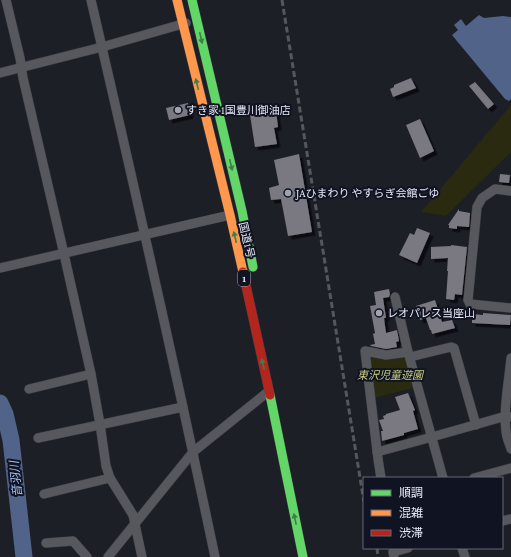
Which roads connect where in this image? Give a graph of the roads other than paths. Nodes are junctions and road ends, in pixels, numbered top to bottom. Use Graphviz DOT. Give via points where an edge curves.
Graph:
graph roads {
  1 [pos="6,0"];
  2 [pos="91,0"];
  3 [pos="177,0"];
  4 [pos="192,0"];
  5 [pos="197,20"];
  6 [pos="182,24"];
  7 [pos="102,47"];
  8 [pos="21,67"];
  9 [pos="0,73"];
  10 [pos="511,191"];
  11 [pos="230,215"];
  12 [pos="145,235"];
  13 [pos="64,254"];
  14 [pos="0,268"];
  15 [pos="254,273"];
  16 [pos="395,297"];
  17 [pos="511,308"];
  18 [pos="409,354"];
  19 [pos="511,358"];
  20 [pos="91,374"];
  21 [pos="29,389"];
  22 [pos="269,391"];
  23 [pos="183,407"];
  24 [pos="508,416"];
  25 [pos="100,424"];
  26 [pos="476,425"];
  27 [pos="432,437"];
  28 [pos="38,438"];
  29 [pos="511,448"];
  30 [pos="193,452"];
  31 [pos="377,452"];
  32 [pos="511,468"];
  33 [pos="381,477"];
  34 [pos="443,477"];
  35 [pos="478,477"];
  36 [pos="110,478"];
  37 [pos="44,494"];
  38 [pos="134,524"];
  39 [pos="46,543"];
  40 [pos="404,549"];
  41 [pos="393,552"];
  42 [pos="87,557"];
  43 [pos="108,557"];
  44 [pos="142,557"];
  45 [pos="215,557"];
  46 [pos="303,557"];
  1 -- 8 [label="street"];
  2 -- 7 [label="street"];
  3 -- 6 [label="highway, 国道1号 / 1"];
  4 -- 5 [label="highway, 国道1号 / 1"];
  5 -- 6 [label="street"];
  5 -- 15 [label="highway, 国道1号 / 1, one-way"];
  6 -- 7 [label="street"];
  11 -- 6 [label="highway, 国道1号 / 1, one-way"];
  7 -- 8 [label="street"];
  7 -- 12 [label="street"];
  8 -- 9 [label="street"];
  8 -- 13 [label="street"];
  10 -- 17 [label="street" via="495,189 482,198 477,207 468,300 470,304"];
  11 -- 12 [label="street"];
  22 -- 11 [label="highway, 国道1号 / 1, one-way"];
  12 -- 13 [label="street"];
  12 -- 23 [label="street"];
  13 -- 14 [label="street"];
  13 -- 20 [label="street"];
  16 -- 18 [label="street"];
  18 -- 26 [label="street" via="454,348"];
  18 -- 27 [label="street"];
  18 -- 31 [label="street" via="386,355 365,351"];
  19 -- 24 [label="street"];
  20 -- 21 [label="street"];
  20 -- 25 [label="street"];
  22 -- 30 [label="street"];
  46 -- 22 [label="highway, 国道1号 / 1, one-way"];
  23 -- 25 [label="street"];
  23 -- 30 [label="street"];
  24 -- 26 [label="street"];
  24 -- 29 [label="street" via="507,437"];
  25 -- 28 [label="street"];
  25 -- 36 [label="street"];
  26 -- 27 [label="street"];
  27 -- 31 [label="street"];
  27 -- 34 [label="street"];
  30 -- 38 [label="street"];
  30 -- 45 [label="street"];
  31 -- 33 [label="street"];
  32 -- 35 [label="street"];
  36 -- 37 [label="street"];
  36 -- 38 [label="street" via="133,515"];
  38 -- 43 [label="street"];
  38 -- 44 [label="street"];
  39 -- 42 [label="street" via="73,541"];
  40 -- 41 [label="street"];
}
